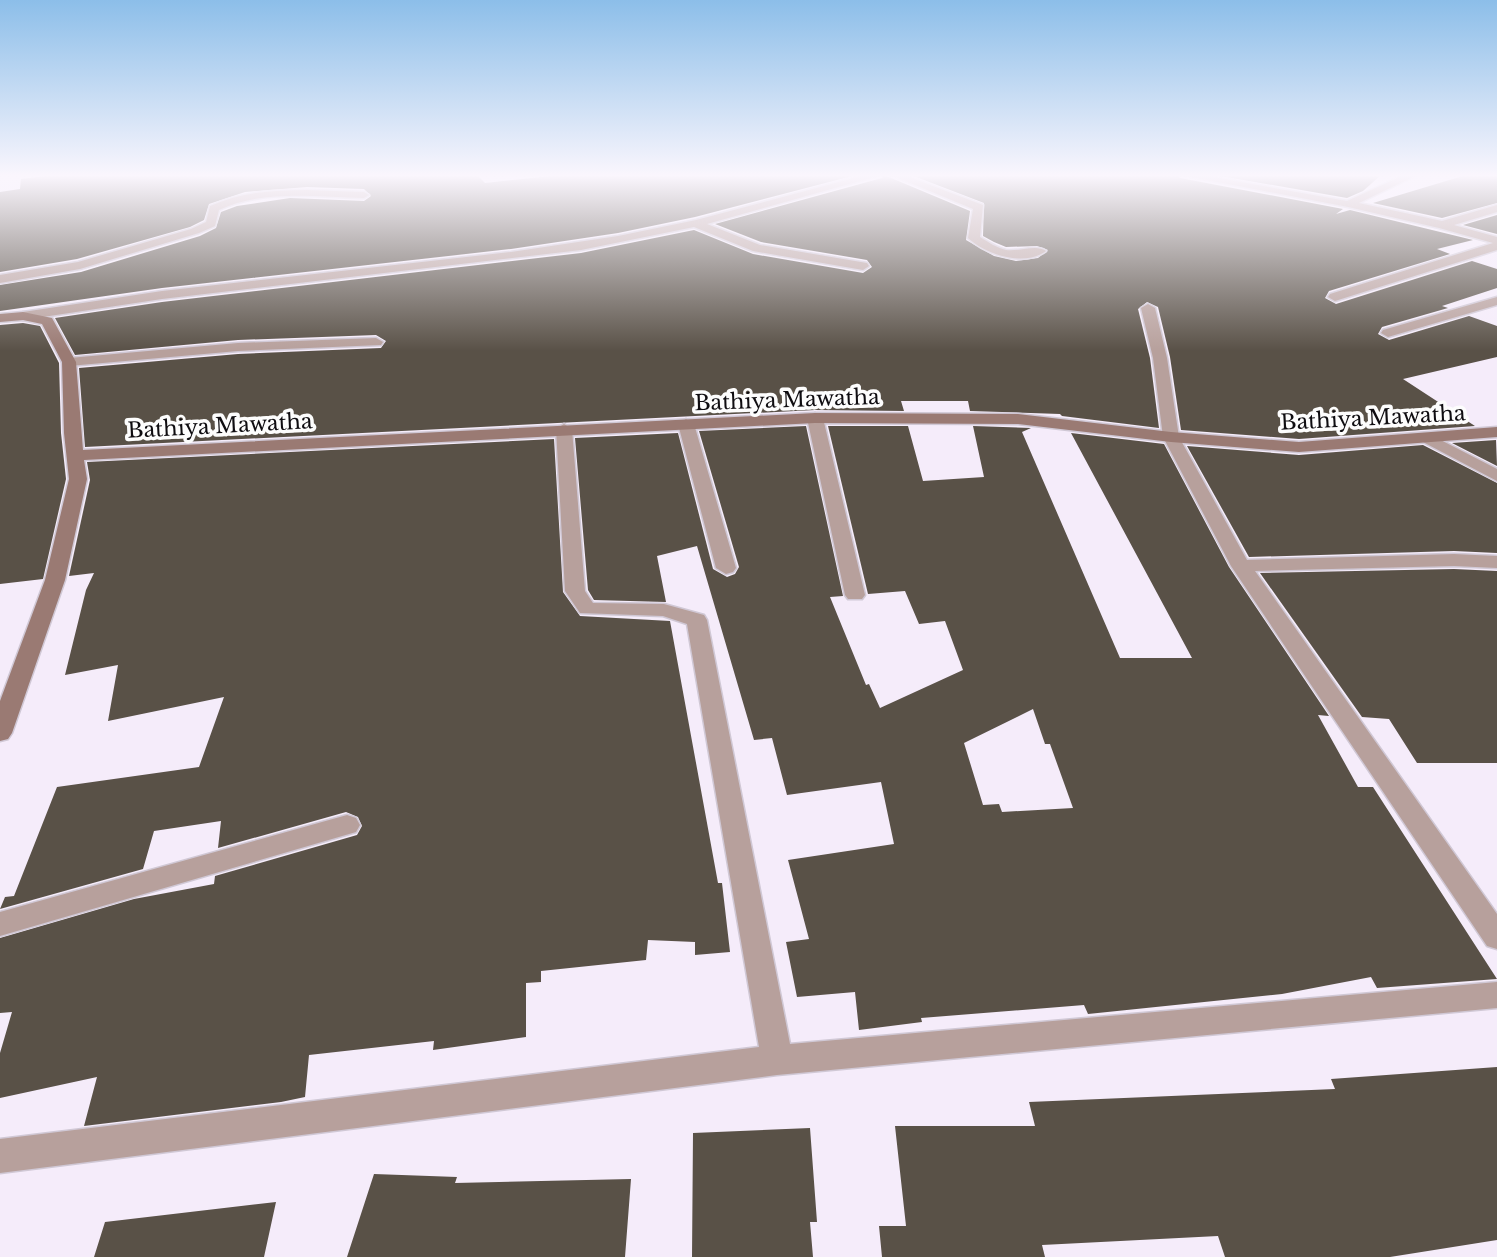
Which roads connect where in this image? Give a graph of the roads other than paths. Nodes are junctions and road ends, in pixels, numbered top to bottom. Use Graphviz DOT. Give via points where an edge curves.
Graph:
graph roads {
  1 [pos="186,234"];
  2 [pos="639,234"];
  3 [pos="721,234"];
  4 [pos="975,234"];
  5 [pos="1468,234"];
  6 [pos="1497,243"];
  7 [pos="1040,251"];
  8 [pos="863,266"];
  9 [pos="0,279"];
  10 [pos="1335,297"];
  11 [pos="1497,301"];
  12 [pos="1148,308"];
  13 [pos="23,316"];
  14 [pos="0,318"];
  15 [pos="1388,333"];
  16 [pos="376,342"];
  17 [pos="69,362"];
  18 [pos="815,418"];
  19 [pos="686,424"];
  20 [pos="564,429"];
  21 [pos="1497,432"];
  22 [pos="1171,437"];
  23 [pos="1429,439"];
  24 [pos="76,455"];
  25 [pos="1497,476"];
  26 [pos="1497,562"];
  27 [pos="1241,566"];
  28 [pos="726,568"];
  29 [pos="855,596"];
  30 [pos="0,733"];
  31 [pos="347,825"];
  32 [pos="0,924"];
  33 [pos="1497,937"];
  34 [pos="1497,995"];
  35 [pos="777,1060"];
  36 [pos="0,1156"];
  1 -- 9 [label="street" via="80,265"];
  2 -- 13 [label="street" via="583,246 236,285"];
  3 -- 8 [label="street" via="757,248"];
  4 -- 7 [label="street" via="974,238 995,252 1016,256"];
  5 -- 6 [label="street"];
  6 -- 10 [label="street"];
  11 -- 15 [label="street"];
  12 -- 22 [label="street"];
  13 -- 14 [label="street"];
  13 -- 17 [label="street" via="47,321"];
  16 -- 17 [label="street" via="238,347"];
  17 -- 24 [label="street"];
  18 -- 19 [label="street, Bathiya Mawatha"];
  18 -- 22 [label="street, Bathiya Mawatha" via="1018,418"];
  18 -- 29 [label="street"];
  19 -- 20 [label="street, Bathiya Mawatha"];
  19 -- 28 [label="street"];
  20 -- 24 [label="street, Bathiya Mawatha"];
  20 -- 35 [label="street" via="575,591 587,609 664,610 697,620"];
  21 -- 23 [label="street, Bathiya Mawatha"];
  22 -- 23 [label="street, Bathiya Mawatha" via="1299,447"];
  22 -- 27 [label="street"];
  23 -- 25 [label="street"];
  24 -- 30 [label="street" via="78,480 55,580"];
  26 -- 27 [label="street" via="1454,559"];
  27 -- 33 [label="street"];
  31 -- 32 [label="street"];
  34 -- 35 [label="street"];
  35 -- 36 [label="street"];
}
